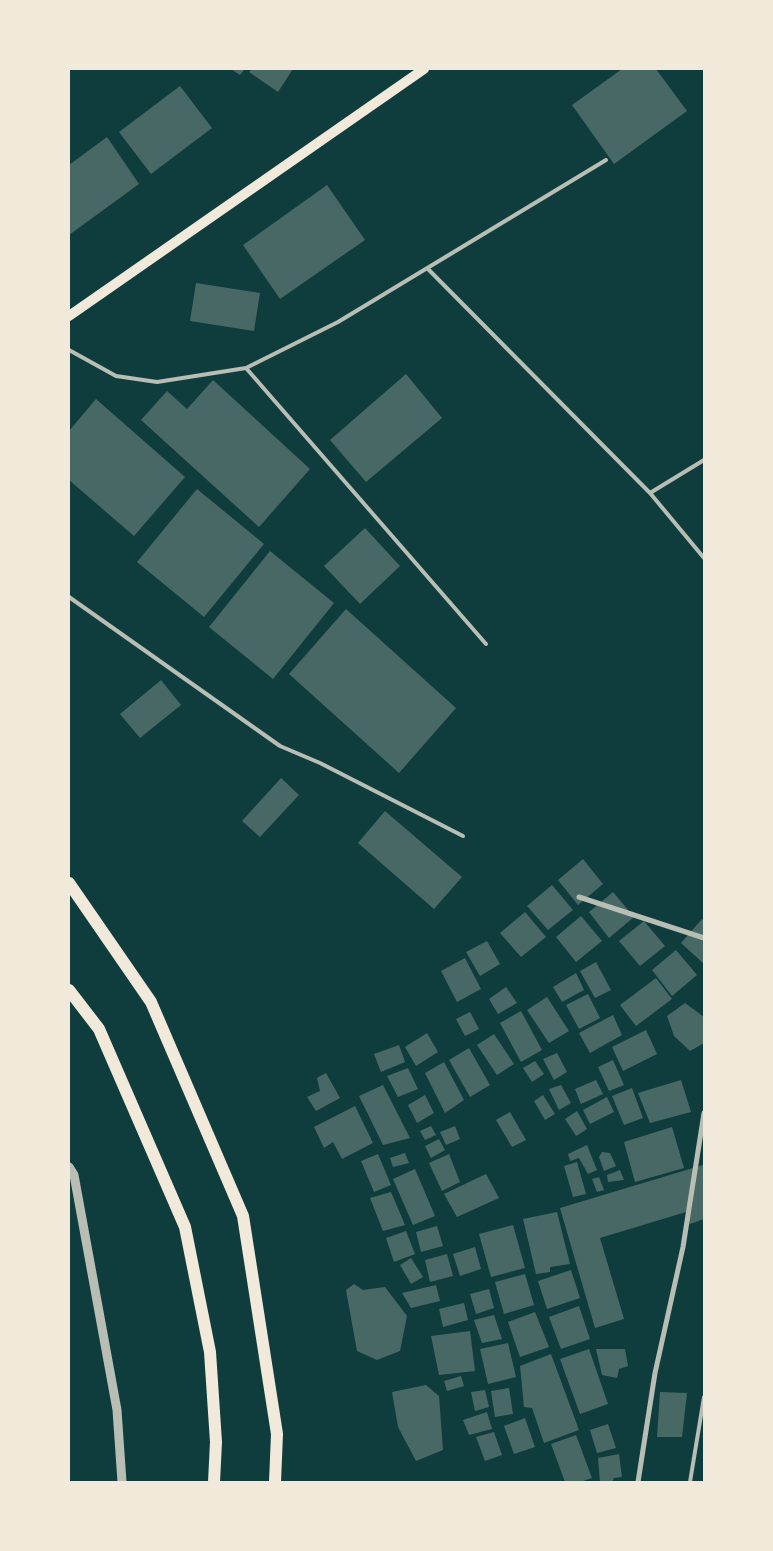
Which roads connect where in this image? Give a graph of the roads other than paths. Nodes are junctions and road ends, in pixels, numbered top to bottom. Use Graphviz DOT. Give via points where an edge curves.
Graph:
graph roads {
  1 [pos="424,69"];
  2 [pos="606,160"];
  3 [pos="427,268"];
  4 [pos="69,316"];
  5 [pos="69,350"];
  6 [pos="246,368"];
  7 [pos="704,460"];
  8 [pos="650,494"];
  9 [pos="704,558"];
  10 [pos="69,597"];
  11 [pos="486,644"];
  12 [pos="463,836"];
  13 [pos="69,883"];
  14 [pos="579,897"];
  15 [pos="704,938"];
  16 [pos="69,990"];
  17 [pos="704,1112"];
  18 [pos="69,1167"];
  19 [pos="704,1397"];
  20 [pos="122,1482"];
  21 [pos="214,1482"];
  22 [pos="275,1482"];
  23 [pos="638,1482"];
  24 [pos="690,1482"];
  1 -- 4 [label="main road"];
  2 -- 3 [label="lane"];
  3 -- 6 [label="lane" via="338,322"];
  3 -- 8 [label="lane"];
  5 -- 6 [label="lane" via="116,376 157,382"];
  6 -- 11 [label="lane"];
  7 -- 8 [label="lane"];
  8 -- 9 [label="lane"];
  10 -- 12 [label="lane" via="280,746"];
  13 -- 22 [label="main road" via="151,1002 243,1216 277,1434"];
  14 -- 15 [label="street"];
  16 -- 21 [label="main road" via="99,1029 185,1227 210,1352 216,1442"];
  17 -- 23 [label="street" via="683,1247 655,1373"];
  18 -- 20 [label="street" via="74,1175 117,1410"];
  19 -- 24 [label="lane"];
}
